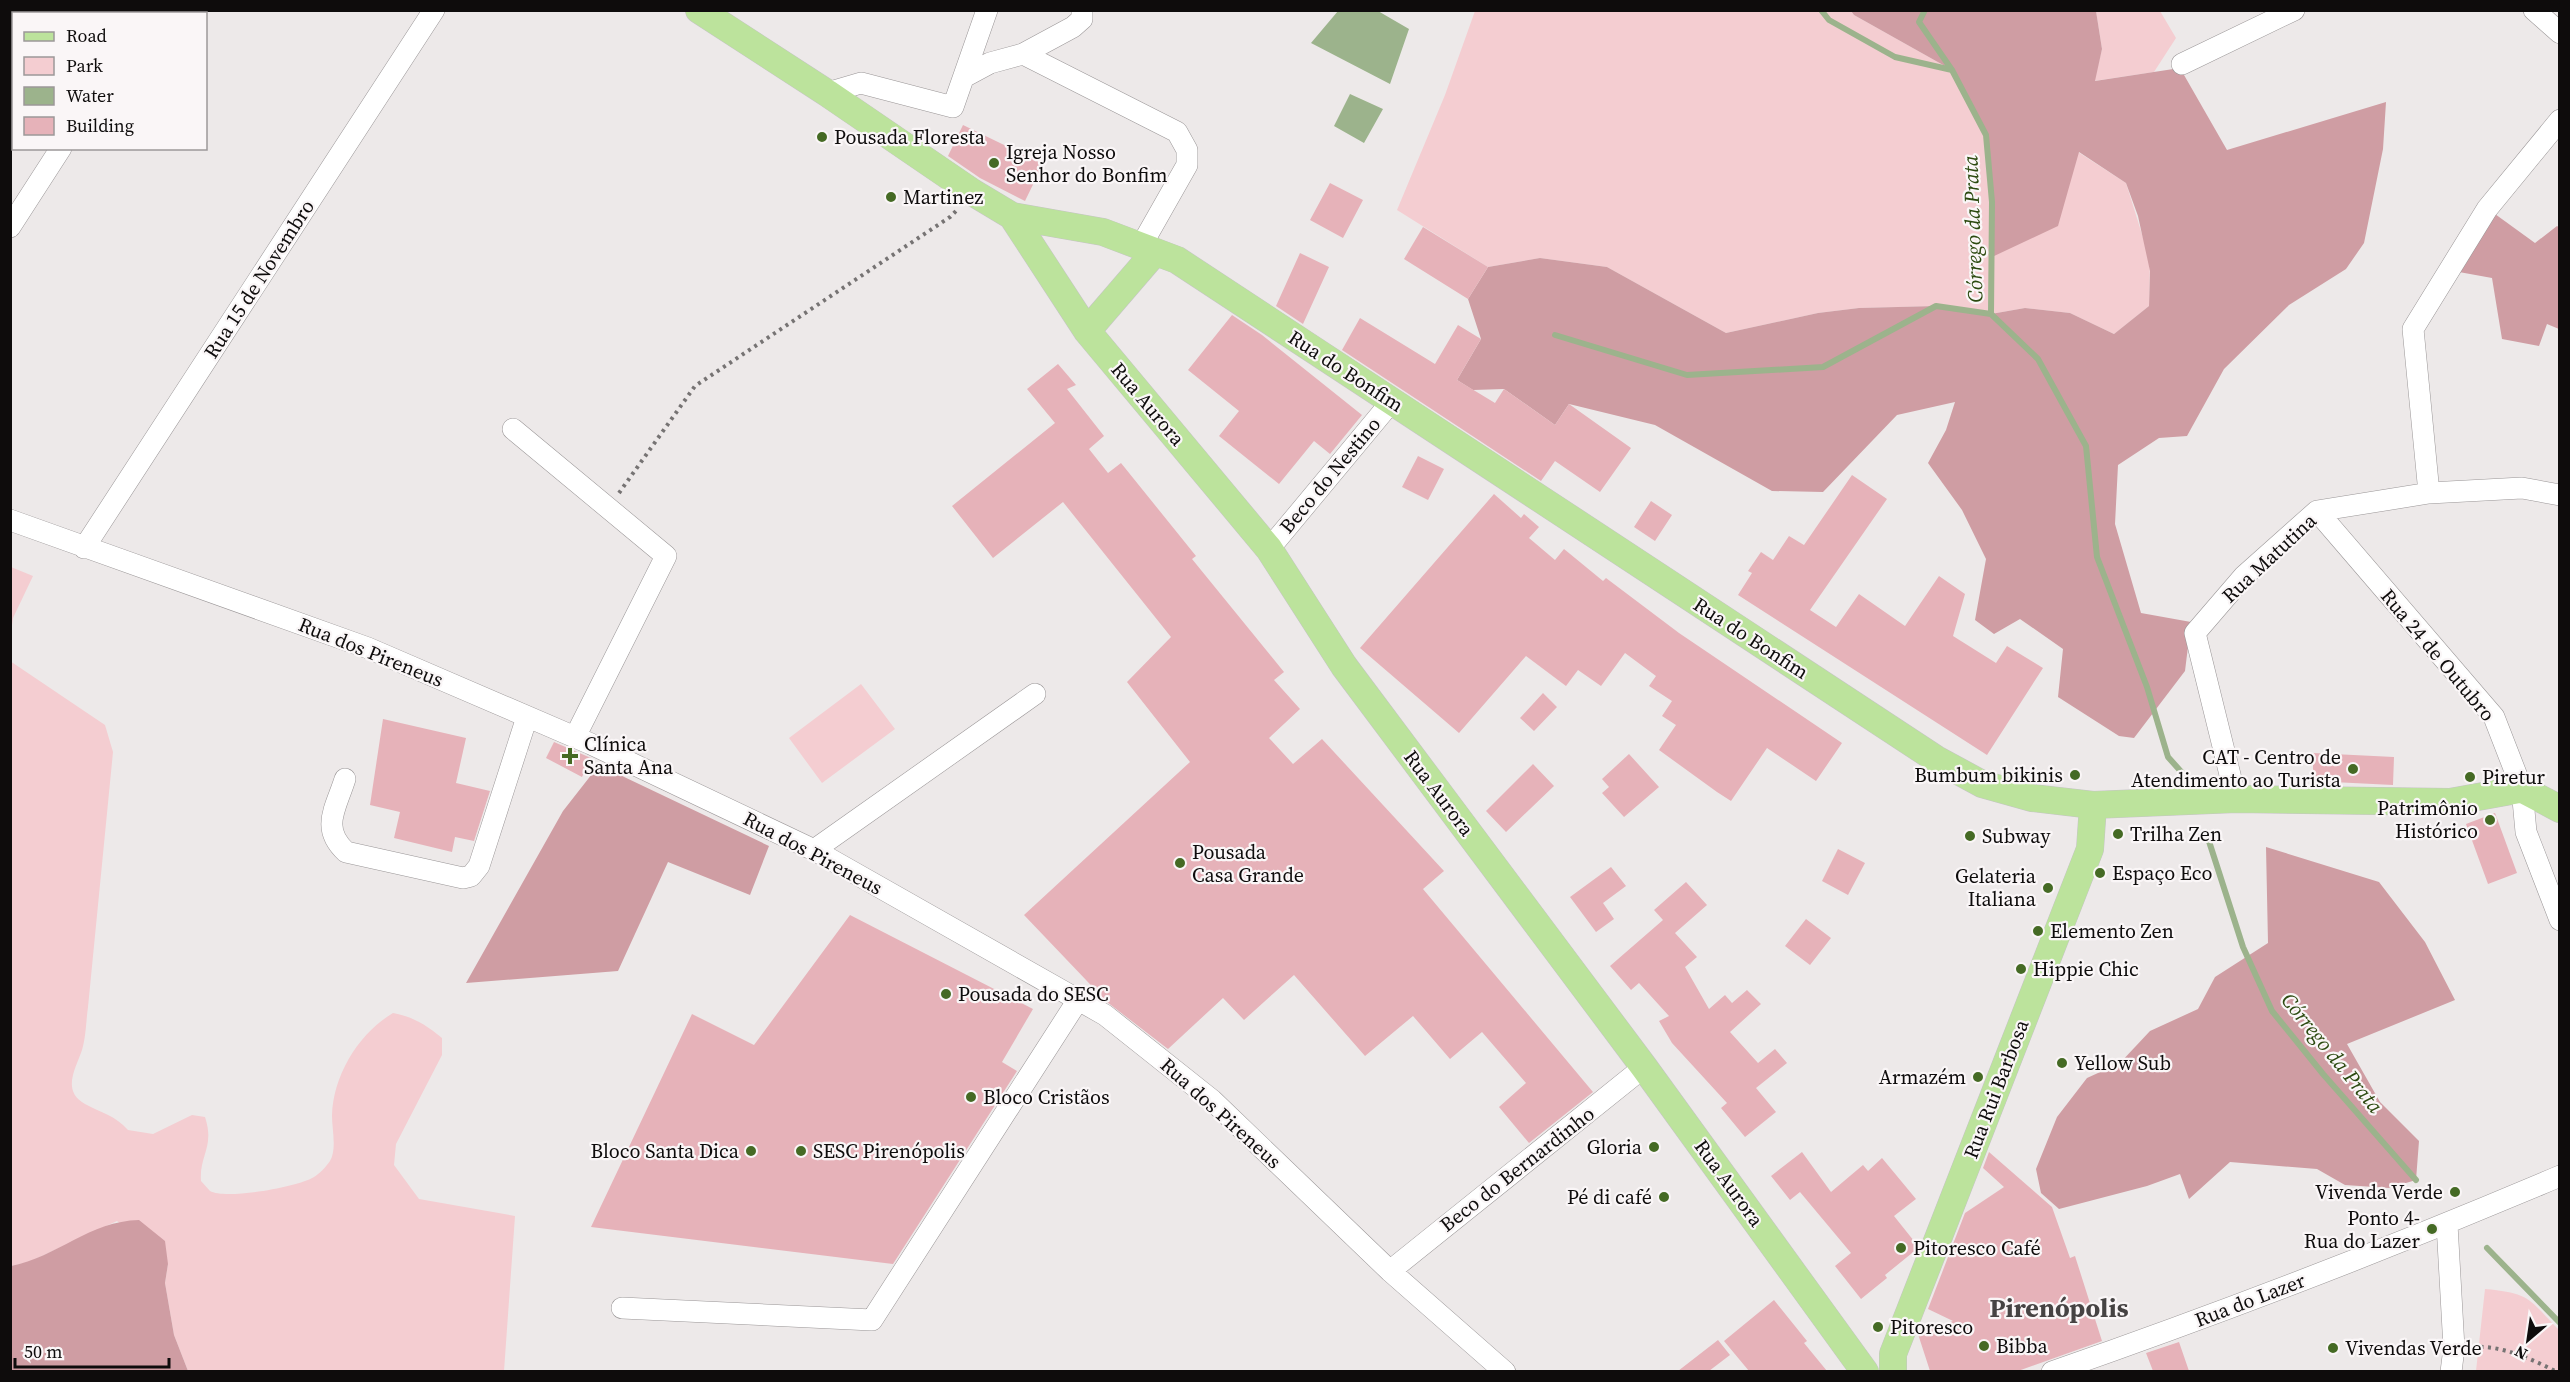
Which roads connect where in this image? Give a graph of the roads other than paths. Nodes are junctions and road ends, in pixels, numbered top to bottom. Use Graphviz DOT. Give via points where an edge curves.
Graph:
graph roads {
  1 [pos="434,10"];
  2 [pos="699,10"];
  3 [pos="987,10"];
  4 [pos="1082,10"];
  5 [pos="2294,10"];
  6 [pos="2534,10"];
  7 [pos="2559,33"];
  8 [pos="1023,54"];
  9 [pos="2182,64"];
  10 [pos="964,77"];
  11 [pos="827,93"];
  12 [pos="2559,120"];
  13 [pos="59,150"];
  14 [pos="1012,216"];
  15 [pos="10,227"];
  16 [pos="1148,249"];
  17 [pos="1087,331"];
  18 [pos="1392,401"];
  19 [pos="513,429"];
  20 [pos="2429,493"];
  21 [pos="2559,495"];
  22 [pos="2317,511"];
  23 [pos="10,520"];
  24 [pos="84,548"];
  25 [pos="1269,549"];
  26 [pos="1035,694"];
  27 [pos="527,717"];
  28 [pos="575,737"];
  29 [pos="345,779"];
  30 [pos="2522,789"];
  31 [pos="2236,799"];
  32 [pos="2093,805"];
  33 [pos="2559,809"];
  34 [pos="814,850"];
  35 [pos="2559,920"];
  36 [pos="1078,1000"];
  37 [pos="1644,1066"];
  38 [pos="2559,1176"];
  39 [pos="2446,1224"];
  40 [pos="1390,1271"];
  41 [pos="622,1308"];
  42 [pos="1844,1340"];
  43 [pos="1893,1363"];
  44 [pos="1505,1371"];
  45 [pos="1865,1371"];
  46 [pos="2052,1371"];
  47 [pos="2451,1371"];
  1 -- 24 [label="street, Rua 15 de Novembro"];
  2 -- 11 [label="main road"];
  3 -- 10 [label="street"];
  4 -- 8 [label="street" via="1082,19 1073,27"];
  5 -- 9 [label="street"];
  6 -- 7 [label="street"];
  8 -- 10 [label="street" via="990,63"];
  8 -- 16 [label="street" via="1177,132 1187,150 1187,165"];
  10 -- 11 [label="street" via="953,107 861,83"];
  11 -- 14 [label="main road"];
  12 -- 20 [label="street" via="2487,209 2413,329"];
  13 -- 15 [label="street"];
  14 -- 16 [label="main road, Rua do Bonfim" via="1103,232"];
  14 -- 17 [label="main road, Rua Aurora"];
  16 -- 17 [label="main road"];
  16 -- 18 [label="main road, Rua do Bonfim" via="1178,260"];
  17 -- 25 [label="main road, Rua Aurora"];
  18 -- 25 [label="street, Beco do Nestino"];
  18 -- 32 [label="main road, Rua do Bonfim" via="1936,759 1982,784 2032,798"];
  19 -- 28 [label="street" via="666,556"];
  20 -- 21 [label="street, Rua Matutina" via="2522,488"];
  20 -- 22 [label="street, Rua Matutina"];
  22 -- 30 [label="street, Rua 24 de Outubro" via="2494,717"];
  22 -- 31 [label="street, Rua Matutina" via="2244,576 2195,633"];
  23 -- 24 [label="street, Rua dos Pireneus"];
  24 -- 27 [label="street, Rua dos Pireneus" via="368,648"];
  25 -- 37 [label="main road, Rua Aurora" via="1344,666"];
  26 -- 34 [label="street"];
  27 -- 28 [label="street, Rua dos Pireneus"];
  27 -- 29 [label="street" via="479,866 471,876 463,878 346,852 334,841 330,825"];
  28 -- 34 [label="street, Rua dos Pireneus"];
  30 -- 31 [label="main road, Rua do Bonfim" via="2450,802"];
  30 -- 33 [label="main road"];
  30 -- 35 [label="street, Rua 24 de Outubro" via="2526,832"];
  31 -- 32 [label="main road, Rua do Bonfim"];
  32 -- 43 [label="main road, Rua Rui Barbosa" via="2090,849"];
  34 -- 36 [label="street, Rua dos Pireneus"];
  36 -- 40 [label="street, Rua dos Pireneus" via="1105,1015 1212,1100"];
  36 -- 41 [label="street" via="872,1320"];
  37 -- 40 [label="street, Beco do Bernardinho"];
  37 -- 42 [label="main road, Rua Aurora"];
  38 -- 39 [label="street, Rua do Lazer"];
  39 -- 46 [label="street, Rua do Lazer" via="2191,1323"];
  39 -- 47 [label="street" via="2454,1348"];
  40 -- 44 [label="street, Rua dos Pireneus"];
  42 -- 43 [label="main road" via="1866,1358"];
  42 -- 45 [label="main road, Rua Aurora"];
}
